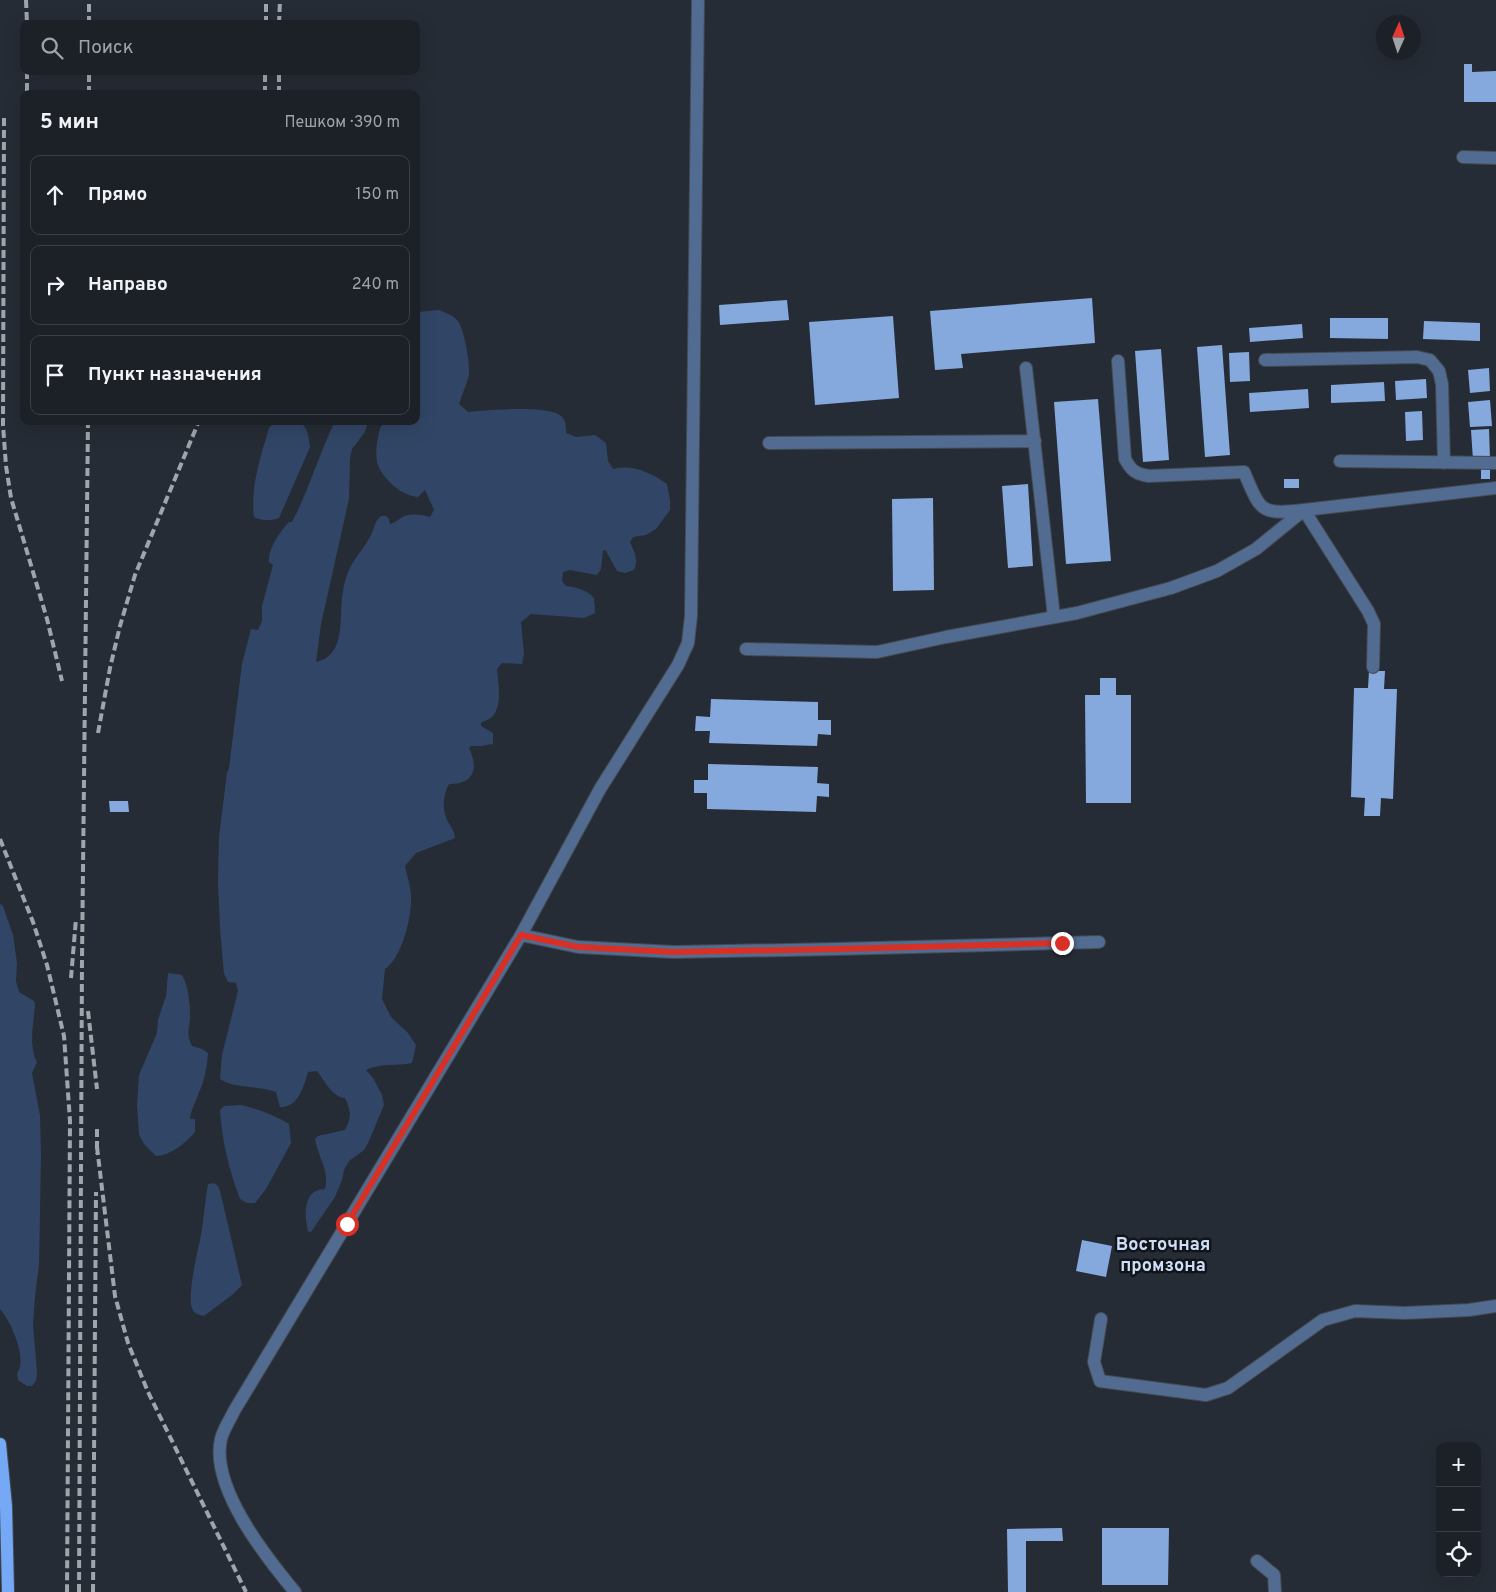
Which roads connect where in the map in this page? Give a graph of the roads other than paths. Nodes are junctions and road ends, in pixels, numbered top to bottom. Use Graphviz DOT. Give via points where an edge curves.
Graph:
graph roads {
  1 [pos="698,0"];
  2 [pos="1464,157"];
  3 [pos="1496,158"];
  4 [pos="1264,360"];
  5 [pos="1118,361"];
  6 [pos="1026,368"];
  7 [pos="1035,440"];
  8 [pos="769,443"];
  9 [pos="1340,461"];
  10 [pos="1444,462"];
  11 [pos="1496,464"];
  12 [pos="1496,488"];
  13 [pos="1304,510"];
  14 [pos="1054,617"];
  15 [pos="746,649"];
  16 [pos="1373,667"];
  17 [pos="521,935"];
  18 [pos="1099,942"];
  19 [pos="1496,1306"];
  20 [pos="1101,1319"];
  21 [pos="0,1444"];
  22 [pos="1,1465"];
  23 [pos="1257,1561"];
  24 [pos="8,1592"];
  25 [pos="294,1592"];
  26 [pos="1275,1592"];
  1 -- 17 [label="lane" via="691,616 688,643 600,789"];
  2 -- 3 [label="lane"];
  4 -- 10 [label="lane" via="1417,357 1430,360 1439,371 1442,384"];
  5 -- 13 [label="lane" via="1125,459 1130,469 1149,476 1244,472 1263,508 1275,512"];
  6 -- 7 [label="lane"];
  7 -- 8 [label="lane"];
  7 -- 14 [label="lane"];
  9 -- 10 [label="lane"];
  10 -- 11 [label="lane"];
  12 -- 13 [label="lane"];
  13 -- 14 [label="lane" via="1256,549 1217,570 1171,588"];
  13 -- 16 [label="lane" via="1374,624"];
  14 -- 15 [label="lane" via="877,652"];
  17 -- 18 [label="lane" via="578,947 674,952"];
  17 -- 25 [label="lane" via="234,1411 221,1439 220,1464 227,1488 248,1528"];
  19 -- 20 [label="lane" via="1414,1313 1355,1311 1323,1320 1228,1388 1206,1395 1100,1382 1094,1362"];
  21 -- 22 [label="main road"];
  22 -- 24 [label="main road"];
  23 -- 26 [label="lane" via="1274,1575"];
}
